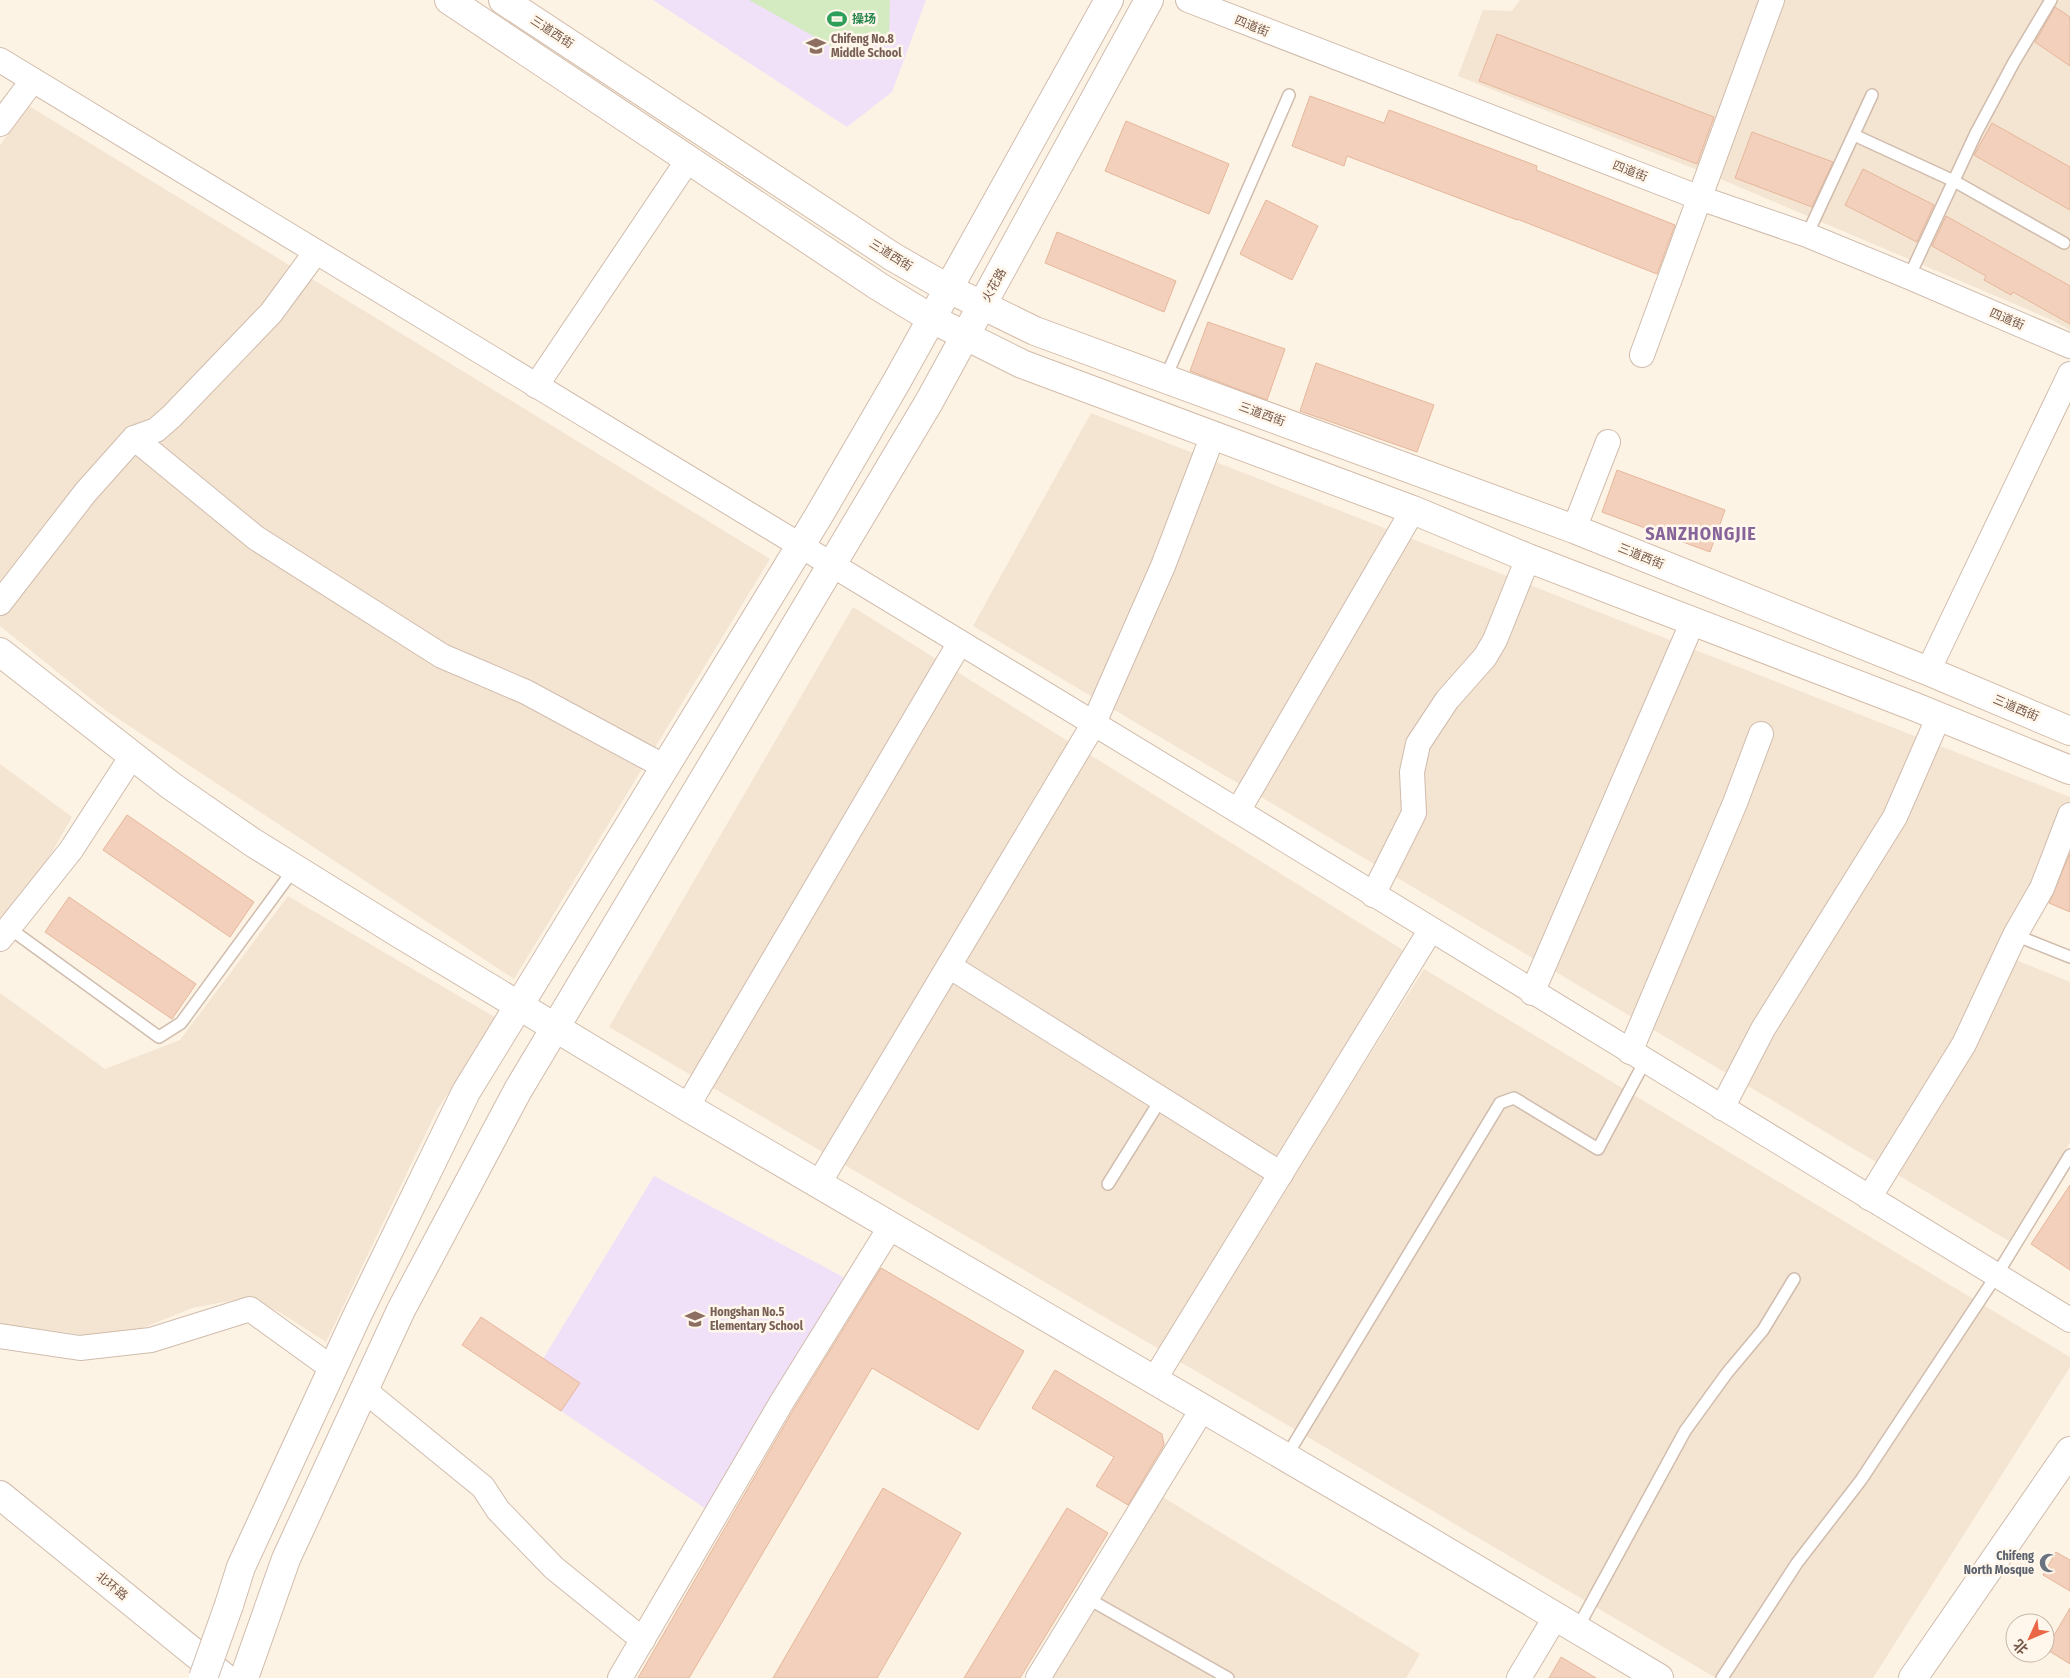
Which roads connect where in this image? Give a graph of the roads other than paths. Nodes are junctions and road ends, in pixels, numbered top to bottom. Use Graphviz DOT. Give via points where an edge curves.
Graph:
graph roads {
  1 [pos="449,0"];
  2 [pos="504,0"];
  3 [pos="1110,0"];
  4 [pos="1149,0"];
  5 [pos="1188,0"];
  6 [pos="1772,0"];
  7 [pos="2051,0"];
  8 [pos="0,60"];
  9 [pos="33,80"];
  10 [pos="1289,95"];
  11 [pos="1872,95"];
  12 [pos="0,124"];
  13 [pos="1854,136"];
  14 [pos="688,160"];
  15 [pos="1954,181"];
  16 [pos="1700,198"];
  17 [pos="1807,235"];
  18 [pos="2064,243"];
  19 [pos="316,252"];
  20 [pos="1909,277"];
  21 [pos="948,290"];
  22 [pos="982,307"];
  23 [pos="932,319"];
  24 [pos="966,337"];
  25 [pos="2070,346"];
  26 [pos="1642,355"];
  27 [pos="2070,374"];
  28 [pos="1164,379"];
  29 [pos="536,386"];
  30 [pos="1213,435"];
  31 [pos="134,438"];
  32 [pos="1608,442"];
  33 [pos="1413,510"];
  34 [pos="1574,529"];
  35 [pos="800,547"];
  36 [pos="1528,558"];
  37 [pos="832,566"];
  38 [pos="0,603"];
  39 [pos="1693,621"];
  40 [pos="959,644"];
  41 [pos="0,652"];
  42 [pos="1928,671"];
  43 [pos="1939,716"];
  44 [pos="1093,725"];
  45 [pos="2070,731"];
  46 [pos="1761,734"];
  47 [pos="132,756"];
  48 [pos="665,767"];
  49 [pos="2070,770"];
  50 [pos="1238,811"];
  51 [pos="2070,815"];
  52 [pos="294,868"];
  53 [pos="1373,895"];
  54 [pos="1430,931"];
  55 [pos="4,933"];
  56 [pos="2015,935"];
  57 [pos="2070,957"];
  58 [pos="948,966"];
  59 [pos="1532,993"];
  60 [pos="519,1005"];
  61 [pos="555,1028"];
  62 [pos="1638,1057"];
  63 [pos="1161,1099"];
  64 [pos="687,1106"];
  65 [pos="1722,1108"];
  66 [pos="2070,1155"];
  67 [pos="1281,1174"];
  68 [pos="818,1183"];
  69 [pos="1108,1184"];
  70 [pos="1869,1198"];
  71 [pos="891,1226"];
  72 [pos="1996,1276"];
  73 [pos="1794,1278"];
  74 [pos="2070,1320"];
  75 [pos="0,1336"];
  76 [pos="332,1369"];
  77 [pos="1154,1380"];
  78 [pos="364,1390"];
  79 [pos="1204,1408"];
  80 [pos="2070,1451"];
  81 [pos="1286,1457"];
  82 [pos="0,1495"];
  83 [pos="1087,1598"];
  84 [pos="1566,1623"];
  85 [pos="643,1640"];
  86 [pos="203,1678"];
  87 [pos="224,1678"];
  88 [pos="244,1678"];
  89 [pos="620,1678"];
  90 [pos="1038,1678"];
  91 [pos="1228,1678"];
  92 [pos="1520,1678"];
  93 [pos="1659,1678"];
  94 [pos="1722,1678"];
  95 [pos="1913,1678"];
  1 -- 14 [label="street"];
  2 -- 21 [label="street, 三道西街"];
  3 -- 21 [label="street"];
  4 -- 22 [label="street, 火花路"];
  5 -- 16 [label="street, 四道街"];
  6 -- 16 [label="street"];
  7 -- 15 [label="lane" via="2014,62"];
  8 -- 9 [label="street"];
  9 -- 12 [label="street"];
  9 -- 19 [label="street"];
  10 -- 28 [label="lane"];
  11 -- 13 [label="lane"];
  13 -- 15 [label="lane"];
  13 -- 17 [label="lane"];
  14 -- 23 [label="street"];
  14 -- 29 [label="street"];
  15 -- 18 [label="lane"];
  15 -- 20 [label="lane"];
  16 -- 17 [label="street, 四道街"];
  16 -- 26 [label="street"];
  17 -- 20 [label="street, 四道街"];
  19 -- 29 [label="street"];
  19 -- 31 [label="street" via="271,313 179,409 156,430"];
  20 -- 25 [label="street, 四道街"];
  21 -- 22 [label="street, 三道西街"];
  21 -- 23 [label="street"];
  22 -- 24 [label="street, 火花路"];
  22 -- 28 [label="street, 三道西街" via="1035,331"];
  23 -- 24 [label="street"];
  23 -- 35 [label="street"];
  24 -- 30 [label="street" via="1022,364"];
  24 -- 37 [label="street, 火花路"];
  27 -- 42 [label="street"];
  28 -- 34 [label="street, 三道西街"];
  29 -- 35 [label="street"];
  30 -- 33 [label="street"];
  30 -- 44 [label="street" via="1163,566"];
  31 -- 38 [label="street" via="85,493"];
  31 -- 48 [label="street" via="256,538 442,656 526,692"];
  32 -- 34 [label="street"];
  33 -- 36 [label="street"];
  33 -- 50 [label="street"];
  34 -- 42 [label="street, 三道西街"];
  35 -- 37 [label="street"];
  35 -- 48 [label="street"];
  36 -- 39 [label="street"];
  36 -- 53 [label="street" via="1496,640 1447,700 1418,744 1412,772 1414,813"];
  37 -- 40 [label="street"];
  37 -- 61 [label="street, 火花路"];
  39 -- 43 [label="street"];
  39 -- 59 [label="street"];
  40 -- 44 [label="street"];
  40 -- 64 [label="street"];
  41 -- 47 [label="street"];
  42 -- 45 [label="street, 三道西街"];
  43 -- 49 [label="street"];
  43 -- 65 [label="street" via="1896,817 1763,1029"];
  44 -- 50 [label="street"];
  44 -- 58 [label="street"];
  46 -- 62 [label="street"];
  47 -- 52 [label="street"];
  47 -- 55 [label="street" via="71,850"];
  48 -- 60 [label="street"];
  50 -- 53 [label="street"];
  51 -- 56 [label="street" via="2042,888"];
  52 -- 55 [label="lane" via="181,1023 159,1037"];
  52 -- 60 [label="street"];
  53 -- 54 [label="street"];
  54 -- 59 [label="street"];
  54 -- 67 [label="street"];
  56 -- 57 [label="lane"];
  56 -- 70 [label="street" via="1964,1044"];
  58 -- 63 [label="street"];
  58 -- 68 [label="street"];
  59 -- 62 [label="street"];
  60 -- 61 [label="street"];
  60 -- 76 [label="street" via="466,1092"];
  61 -- 64 [label="street"];
  61 -- 78 [label="street, 火花路" via="518,1090 401,1310"];
  62 -- 65 [label="street"];
  62 -- 81 [label="lane" via="1598,1149 1514,1098 1500,1102"];
  63 -- 67 [label="street"];
  63 -- 69 [label="lane"];
  64 -- 68 [label="street"];
  65 -- 70 [label="street"];
  66 -- 72 [label="lane"];
  67 -- 77 [label="street"];
  68 -- 71 [label="street"];
  70 -- 72 [label="street"];
  71 -- 77 [label="street"];
  71 -- 85 [label="street" via="783,1400"];
  72 -- 74 [label="street"];
  72 -- 94 [label="lane" via="1861,1480 1797,1563"];
  73 -- 84 [label="lane" via="1763,1330 1685,1431"];
  75 -- 76 [label="street" via="80,1348 150,1340 250,1309"];
  76 -- 86 [label="street, bridge" via="241,1566"];
  77 -- 79 [label="street"];
  78 -- 85 [label="street" via="483,1487 498,1510 554,1568"];
  78 -- 88 [label="street, 火花路" via="286,1559"];
  79 -- 81 [label="street"];
  79 -- 83 [label="street"];
  80 -- 95 [label="street"];
  81 -- 84 [label="street"];
  82 -- 87 [label="street, 北环路"];
  83 -- 90 [label="street"];
  83 -- 91 [label="lane"];
  84 -- 92 [label="street"];
  84 -- 93 [label="street"];
  85 -- 89 [label="street"];
}
